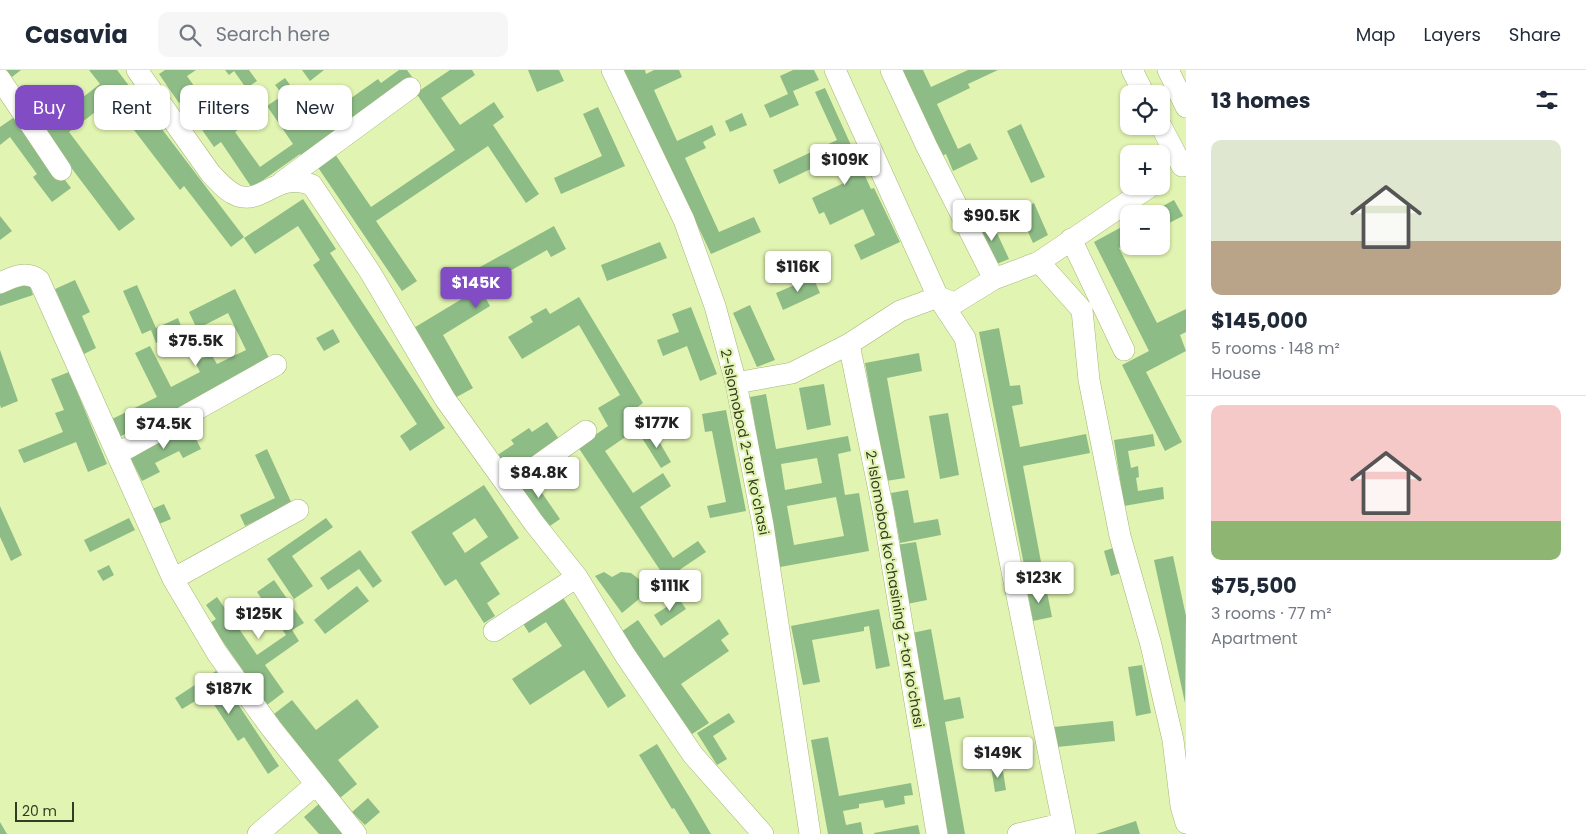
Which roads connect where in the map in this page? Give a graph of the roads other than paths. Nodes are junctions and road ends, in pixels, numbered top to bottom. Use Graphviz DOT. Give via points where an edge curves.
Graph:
graph roads {
  1 [pos="137,70"];
  2 [pos="612,70"];
  3 [pos="834,70"];
  4 [pos="891,70"];
  5 [pos="1132,70"];
  6 [pos="1168,70"];
  7 [pos="0,79"];
  8 [pos="1140,85"];
  9 [pos="410,88"];
  10 [pos="1186,107"];
  11 [pos="1166,135"];
  12 [pos="1184,165"];
  13 [pos="61,170"];
  14 [pos="1170,174"];
  15 [pos="282,182"];
  16 [pos="1137,195"];
  17 [pos="1071,238"];
  18 [pos="1039,262"];
  19 [pos="994,279"];
  20 [pos="0,283"];
  21 [pos="938,298"];
  22 [pos="849,344"];
  23 [pos="1124,350"];
  24 [pos="276,365"];
  25 [pos="736,383"];
  26 [pos="586,431"];
  27 [pos="117,454"];
  28 [pos="509,486"];
  29 [pos="298,510"];
  30 [pos="577,577"];
  31 [pos="173,579"];
  32 [pos="494,631"];
  33 [pos="315,785"];
  34 [pos="1184,812"];
  35 [pos="1063,829"];
  36 [pos="258,834"];
  37 [pos="356,834"];
  38 [pos="763,834"];
  39 [pos="810,834"];
  40 [pos="937,834"];
  41 [pos="1018,834"];
  1 -- 15 [label="street" via="211,174 226,189 239,196 253,196"];
  2 -- 25 [label="street, 2-Islomobod 2-tor koʻchasi" via="684,220 715,306"];
  3 -- 21 [label="street"];
  4 -- 19 [label="street"];
  5 -- 8 [label="street"];
  6 -- 10 [label="street"];
  7 -- 13 [label="street"];
  9 -- 15 [label="street"];
  11 -- 12 [label="street"];
  12 -- 14 [label="street"];
  15 -- 28 [label="street" via="299,180 312,185 370,272 445,399"];
  16 -- 17 [label="street"];
  17 -- 18 [label="street"];
  17 -- 23 [label="street"];
  18 -- 19 [label="street"];
  18 -- 34 [label="street" via="1082,310 1089,380 1120,536 1174,740"];
  19 -- 21 [label="street" via="955,303"];
  20 -- 27 [label="street" via="26,274 39,280"];
  21 -- 22 [label="street" via="900,311"];
  21 -- 35 [label="street" via="965,338"];
  22 -- 25 [label="street" via="792,373"];
  22 -- 40 [label="street, 2-Islomobod koʻchasining 2-tor koʻchasi" via="883,510"];
  24 -- 27 [label="street"];
  25 -- 39 [label="street, 2-Islomobod 2-tor koʻchasi" via="763,526"];
  26 -- 28 [label="street"];
  27 -- 31 [label="street"];
  28 -- 30 [label="street"];
  29 -- 31 [label="street"];
  30 -- 32 [label="street"];
  30 -- 38 [label="street" via="693,755"];
  31 -- 33 [label="street" via="217,653"];
  33 -- 36 [label="street"];
  33 -- 37 [label="street"];
  35 -- 41 [label="street"];
}
